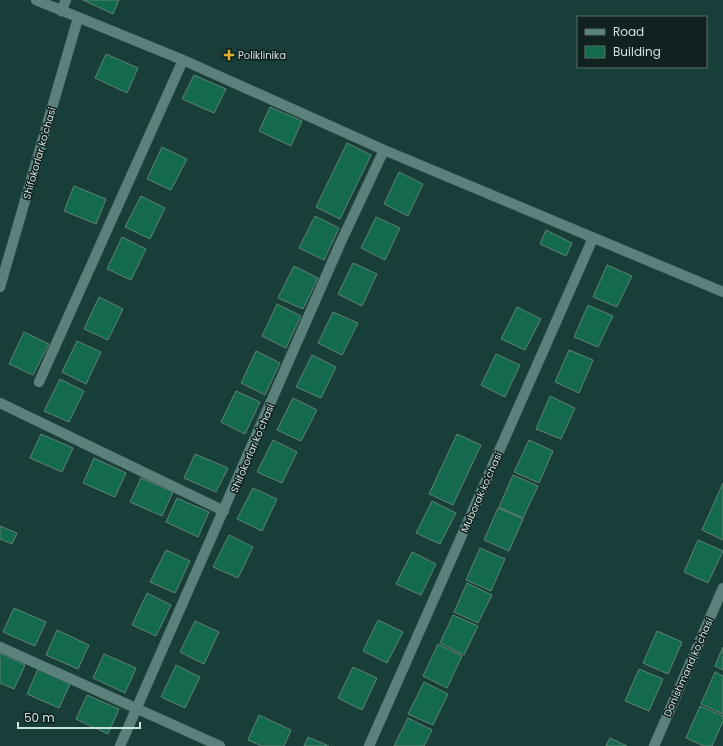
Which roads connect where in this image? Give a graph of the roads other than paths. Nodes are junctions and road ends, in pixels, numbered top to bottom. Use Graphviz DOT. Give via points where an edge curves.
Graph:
graph roads {
  1 [pos="38,0"];
  2 [pos="66,0"];
  3 [pos="61,11"];
  4 [pos="78,18"];
  5 [pos="183,60"];
  6 [pos="384,150"];
  7 [pos="593,238"];
  8 [pos="0,287"];
  9 [pos="723,292"];
  10 [pos="39,382"];
  11 [pos="0,403"];
  12 [pos="224,511"];
  13 [pos="723,588"];
  14 [pos="0,647"];
  15 [pos="138,708"];
  16 [pos="120,746"];
  17 [pos="220,746"];
  18 [pos="369,746"];
  19 [pos="654,746"];
  1 -- 3 [label="street"];
  2 -- 3 [label="street"];
  3 -- 4 [label="street"];
  4 -- 5 [label="street"];
  4 -- 8 [label="street, Shifokorlar ko'chasi"];
  5 -- 6 [label="street"];
  5 -- 10 [label="street"];
  6 -- 7 [label="street"];
  6 -- 12 [label="street, Shifokorlar ko'chasi" via="340,244"];
  7 -- 9 [label="street"];
  7 -- 18 [label="street, Muborak ko'chasi"];
  11 -- 12 [label="street"];
  12 -- 15 [label="street, Shifokorlar ko'chasi"];
  13 -- 19 [label="street, Donishmand ko'chasi"];
  14 -- 15 [label="street"];
  15 -- 16 [label="street, Shifokorlar ko'chasi"];
  15 -- 17 [label="street"];
}
